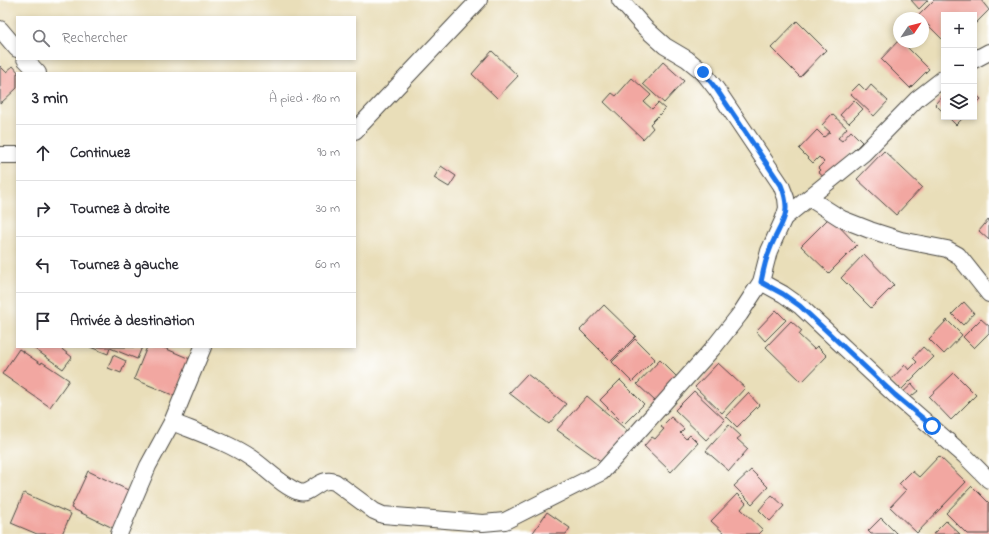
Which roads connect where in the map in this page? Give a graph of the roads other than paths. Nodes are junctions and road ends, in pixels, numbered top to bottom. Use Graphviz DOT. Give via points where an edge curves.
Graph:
graph roads {
  1 [pos="479,0"];
  2 [pos="620,0"];
  3 [pos="0,29"];
  4 [pos="16,48"];
  5 [pos="989,52"];
  6 [pos="977,58"];
  7 [pos="26,60"];
  8 [pos="37,72"];
  9 [pos="941,80"];
  10 [pos="356,130"];
  11 [pos="0,155"];
  12 [pos="16,155"];
  13 [pos="809,198"];
  14 [pos="784,218"];
  15 [pos="761,282"];
  16 [pos="989,294"];
  17 [pos="203,348"];
  18 [pos="172,422"];
  19 [pos="989,480"];
  20 [pos="119,534"];
  1 -- 10 [label="street"];
  2 -- 14 [label="street" via="665,46 703,72 717,90 781,185 787,208"];
  3 -- 4 [label="street"];
  5 -- 6 [label="street"];
  7 -- 8 [label="street"];
  9 -- 13 [label="street" via="917,99 864,153"];
  11 -- 12 [label="street"];
  13 -- 14 [label="street"];
  13 -- 16 [label="street" via="842,219 870,230 901,240 947,249 958,255"];
  14 -- 15 [label="street" via="769,251"];
  15 -- 18 [label="street" via="714,347 602,472 505,521 482,523 383,515 335,482 326,480 307,492 299,492 225,443"];
  15 -- 19 [label="street" via="800,306"];
  17 -- 18 [label="street"];
  18 -- 20 [label="street" via="148,466"];
}
